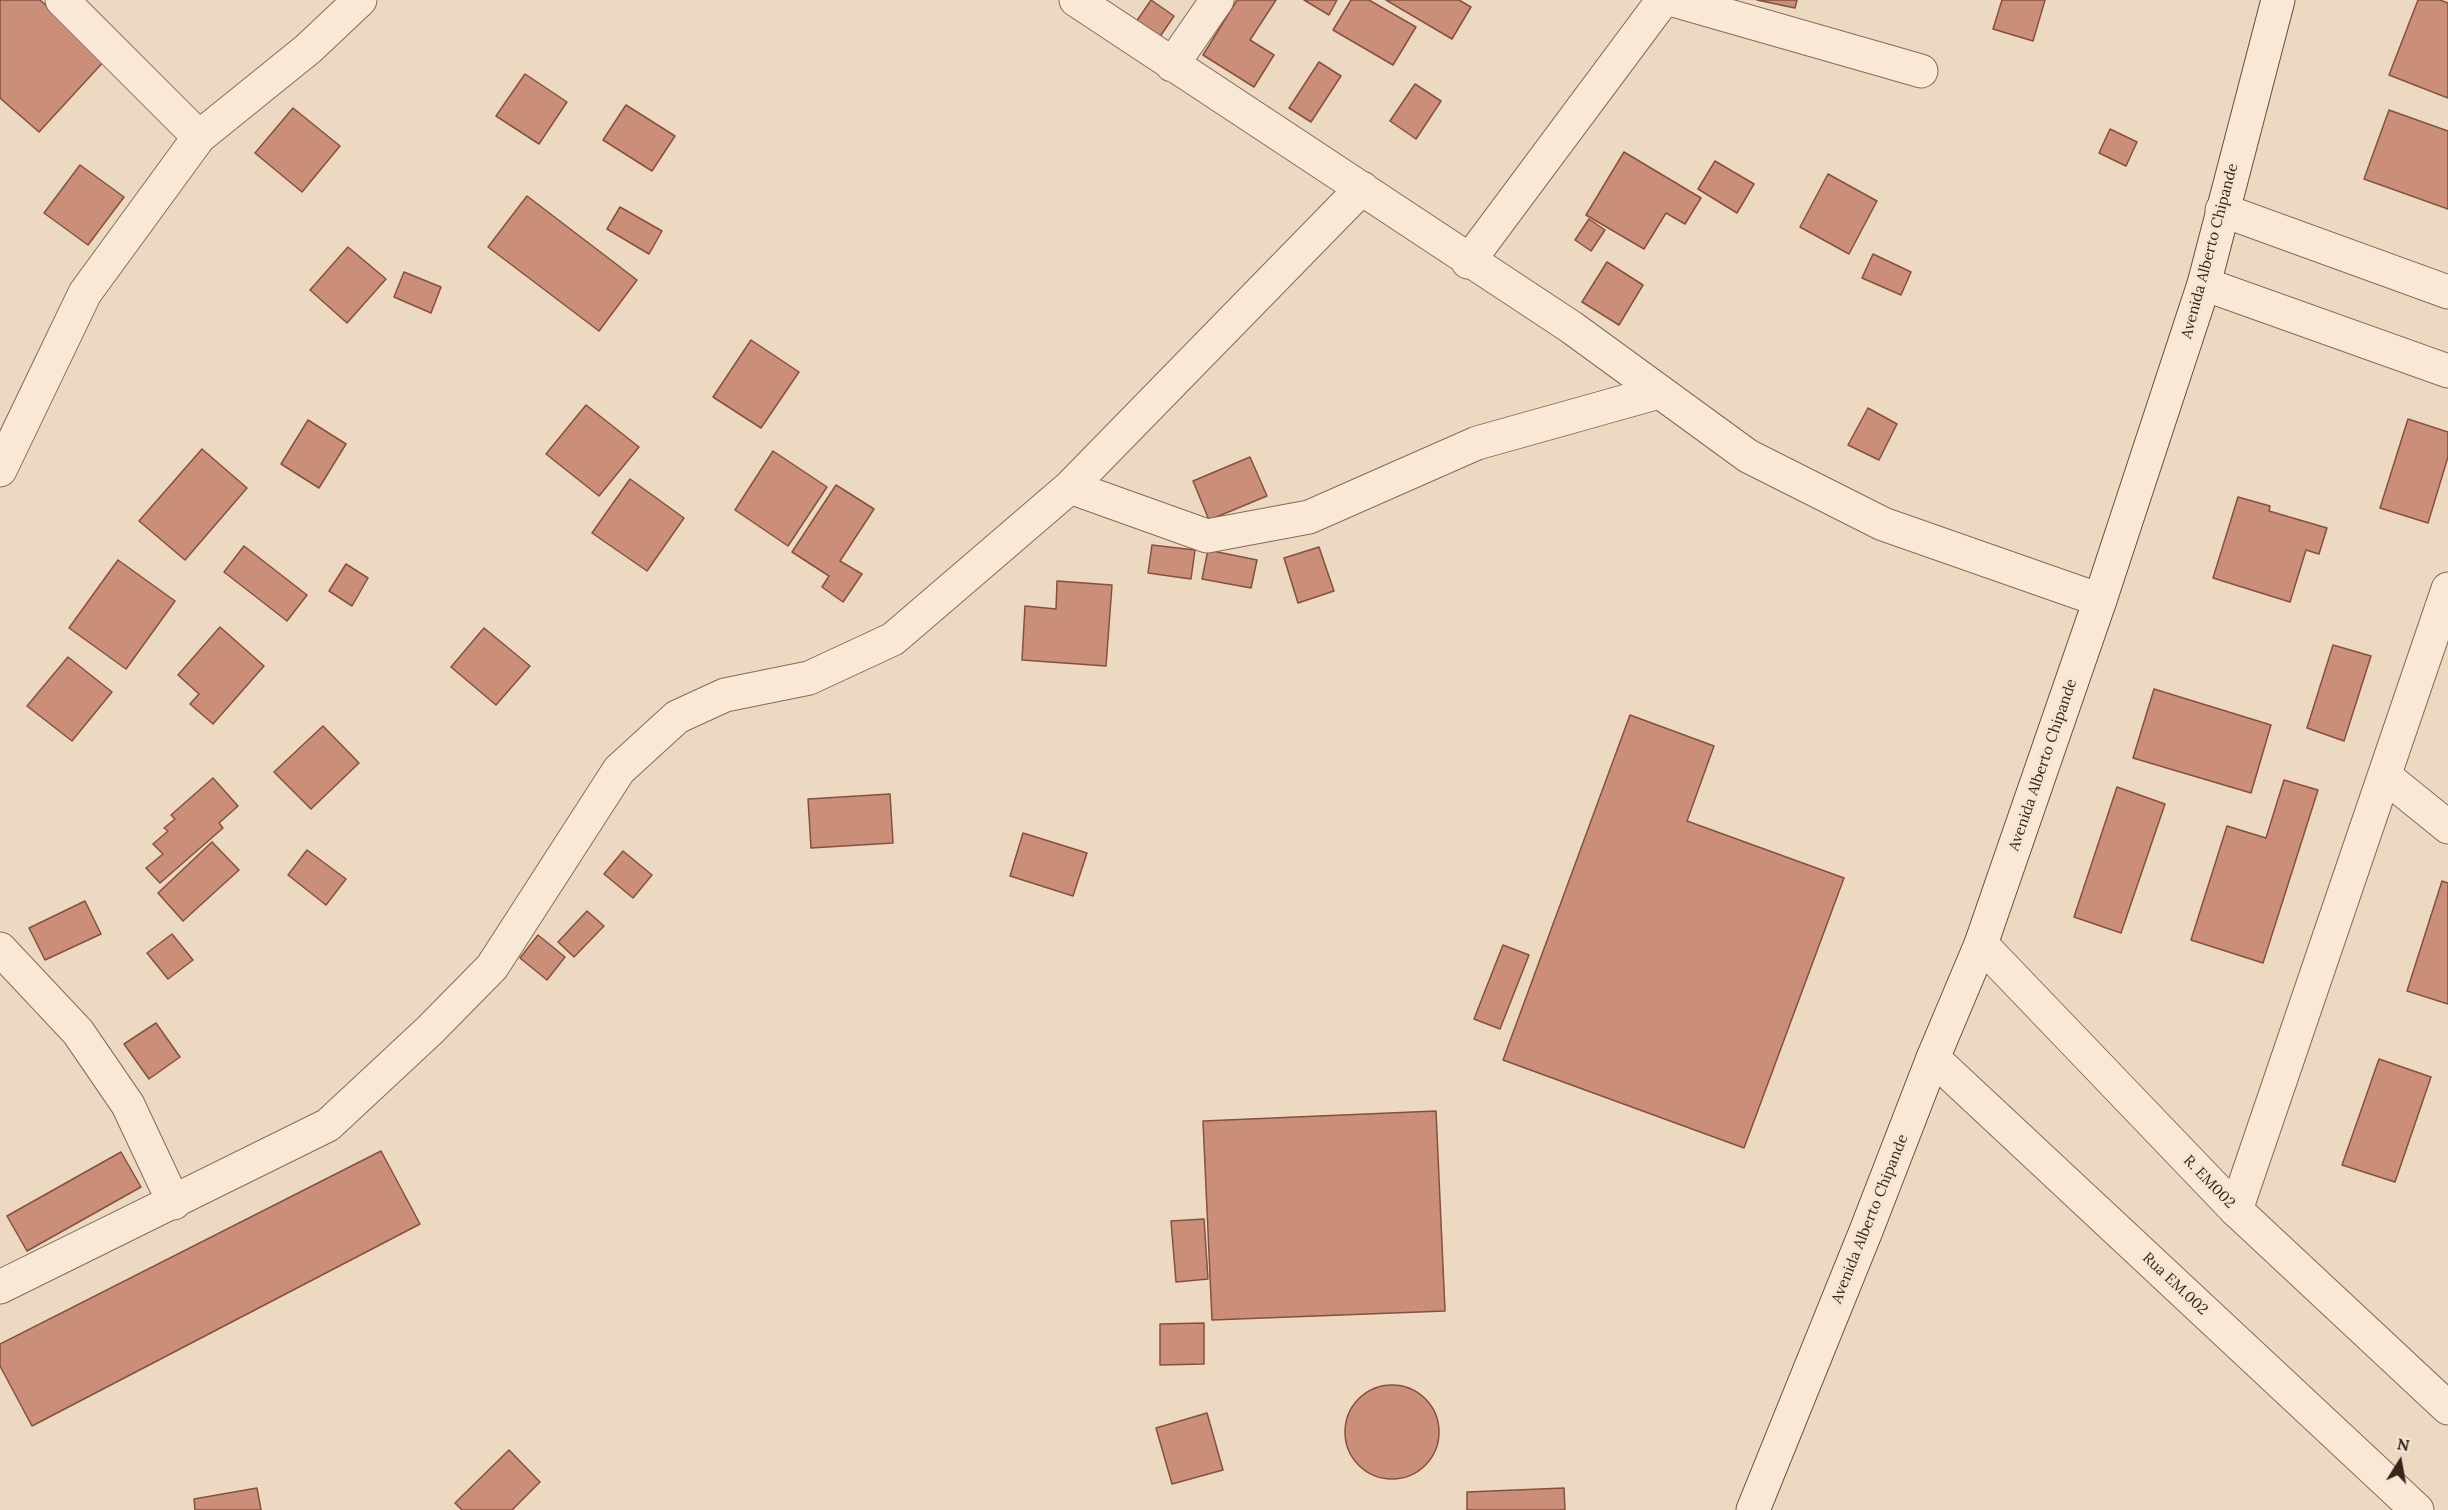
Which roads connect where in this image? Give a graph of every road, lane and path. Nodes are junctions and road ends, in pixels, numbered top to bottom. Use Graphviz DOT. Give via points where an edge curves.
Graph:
graph roads {
  1 [pos="62,0"];
  2 [pos="360,0"];
  3 [pos="1076,0"];
  4 [pos="1217,0"];
  5 [pos="1663,0"];
  6 [pos="1673,0"];
  7 [pos="2277,0"];
  8 [pos="1172,65"];
  9 [pos="1921,71"];
  10 [pos="199,137"];
  11 [pos="1362,188"];
  12 [pos="2222,210"];
  13 [pos="1468,262"];
  14 [pos="2204,284"];
  15 [pos="2448,292"];
  16 [pos="2448,371"];
  17 [pos="1659,392"];
  18 [pos="0,470"];
  19 [pos="1070,487"];
  20 [pos="2448,589"];
  21 [pos="2100,600"];
  22 [pos="2385,776"];
  23 [pos="2448,795"];
  24 [pos="2448,827"];
  25 [pos="1981,944"];
  26 [pos="0,949"];
  27 [pos="1933,1058"];
  28 [pos="174,1203"];
  29 [pos="2236,1210"];
  30 [pos="0,1287"];
  31 [pos="2448,1408"];
  32 [pos="1753,1510"];
  33 [pos="2416,1510"];
  1 -- 10 [label="street"];
  2 -- 10 [label="street" via="308,49"];
  3 -- 8 [label="street"];
  4 -- 8 [label="street"];
  5 -- 13 [label="street"];
  6 -- 9 [label="street"];
  7 -- 12 [label="street, Avenida Alberto Chipande"];
  8 -- 11 [label="street"];
  10 -- 18 [label="street" via="85,292"];
  11 -- 13 [label="street"];
  11 -- 19 [label="street"];
  12 -- 14 [label="street, Avenida Alberto Chipande"];
  12 -- 15 [label="street"];
  13 -- 17 [label="street" via="1571,327"];
  14 -- 16 [label="street"];
  14 -- 21 [label="street, Avenida Alberto Chipande"];
  17 -- 19 [label="street" via="1477,443 1309,517 1207,536"];
  17 -- 21 [label="street" via="1748,456 1883,524"];
  19 -- 28 [label="street" via="893,639 809,678 725,695 678,717 619,770 492,967 430,1030 328,1125"];
  20 -- 22 [label="street"];
  21 -- 25 [label="street, Avenida Alberto Chipande"];
  22 -- 23 [label="street"];
  22 -- 24 [label="street"];
  22 -- 29 [label="street"];
  25 -- 27 [label="street, Avenida Alberto Chipande"];
  25 -- 29 [label="street, R. EM002"];
  26 -- 28 [label="street" via="78,1032 128,1105"];
  27 -- 32 [label="street, Avenida Alberto Chipande"];
  27 -- 33 [label="street, Rua EM.002"];
  28 -- 30 [label="street"];
  29 -- 31 [label="street, R. EM002"];
}
